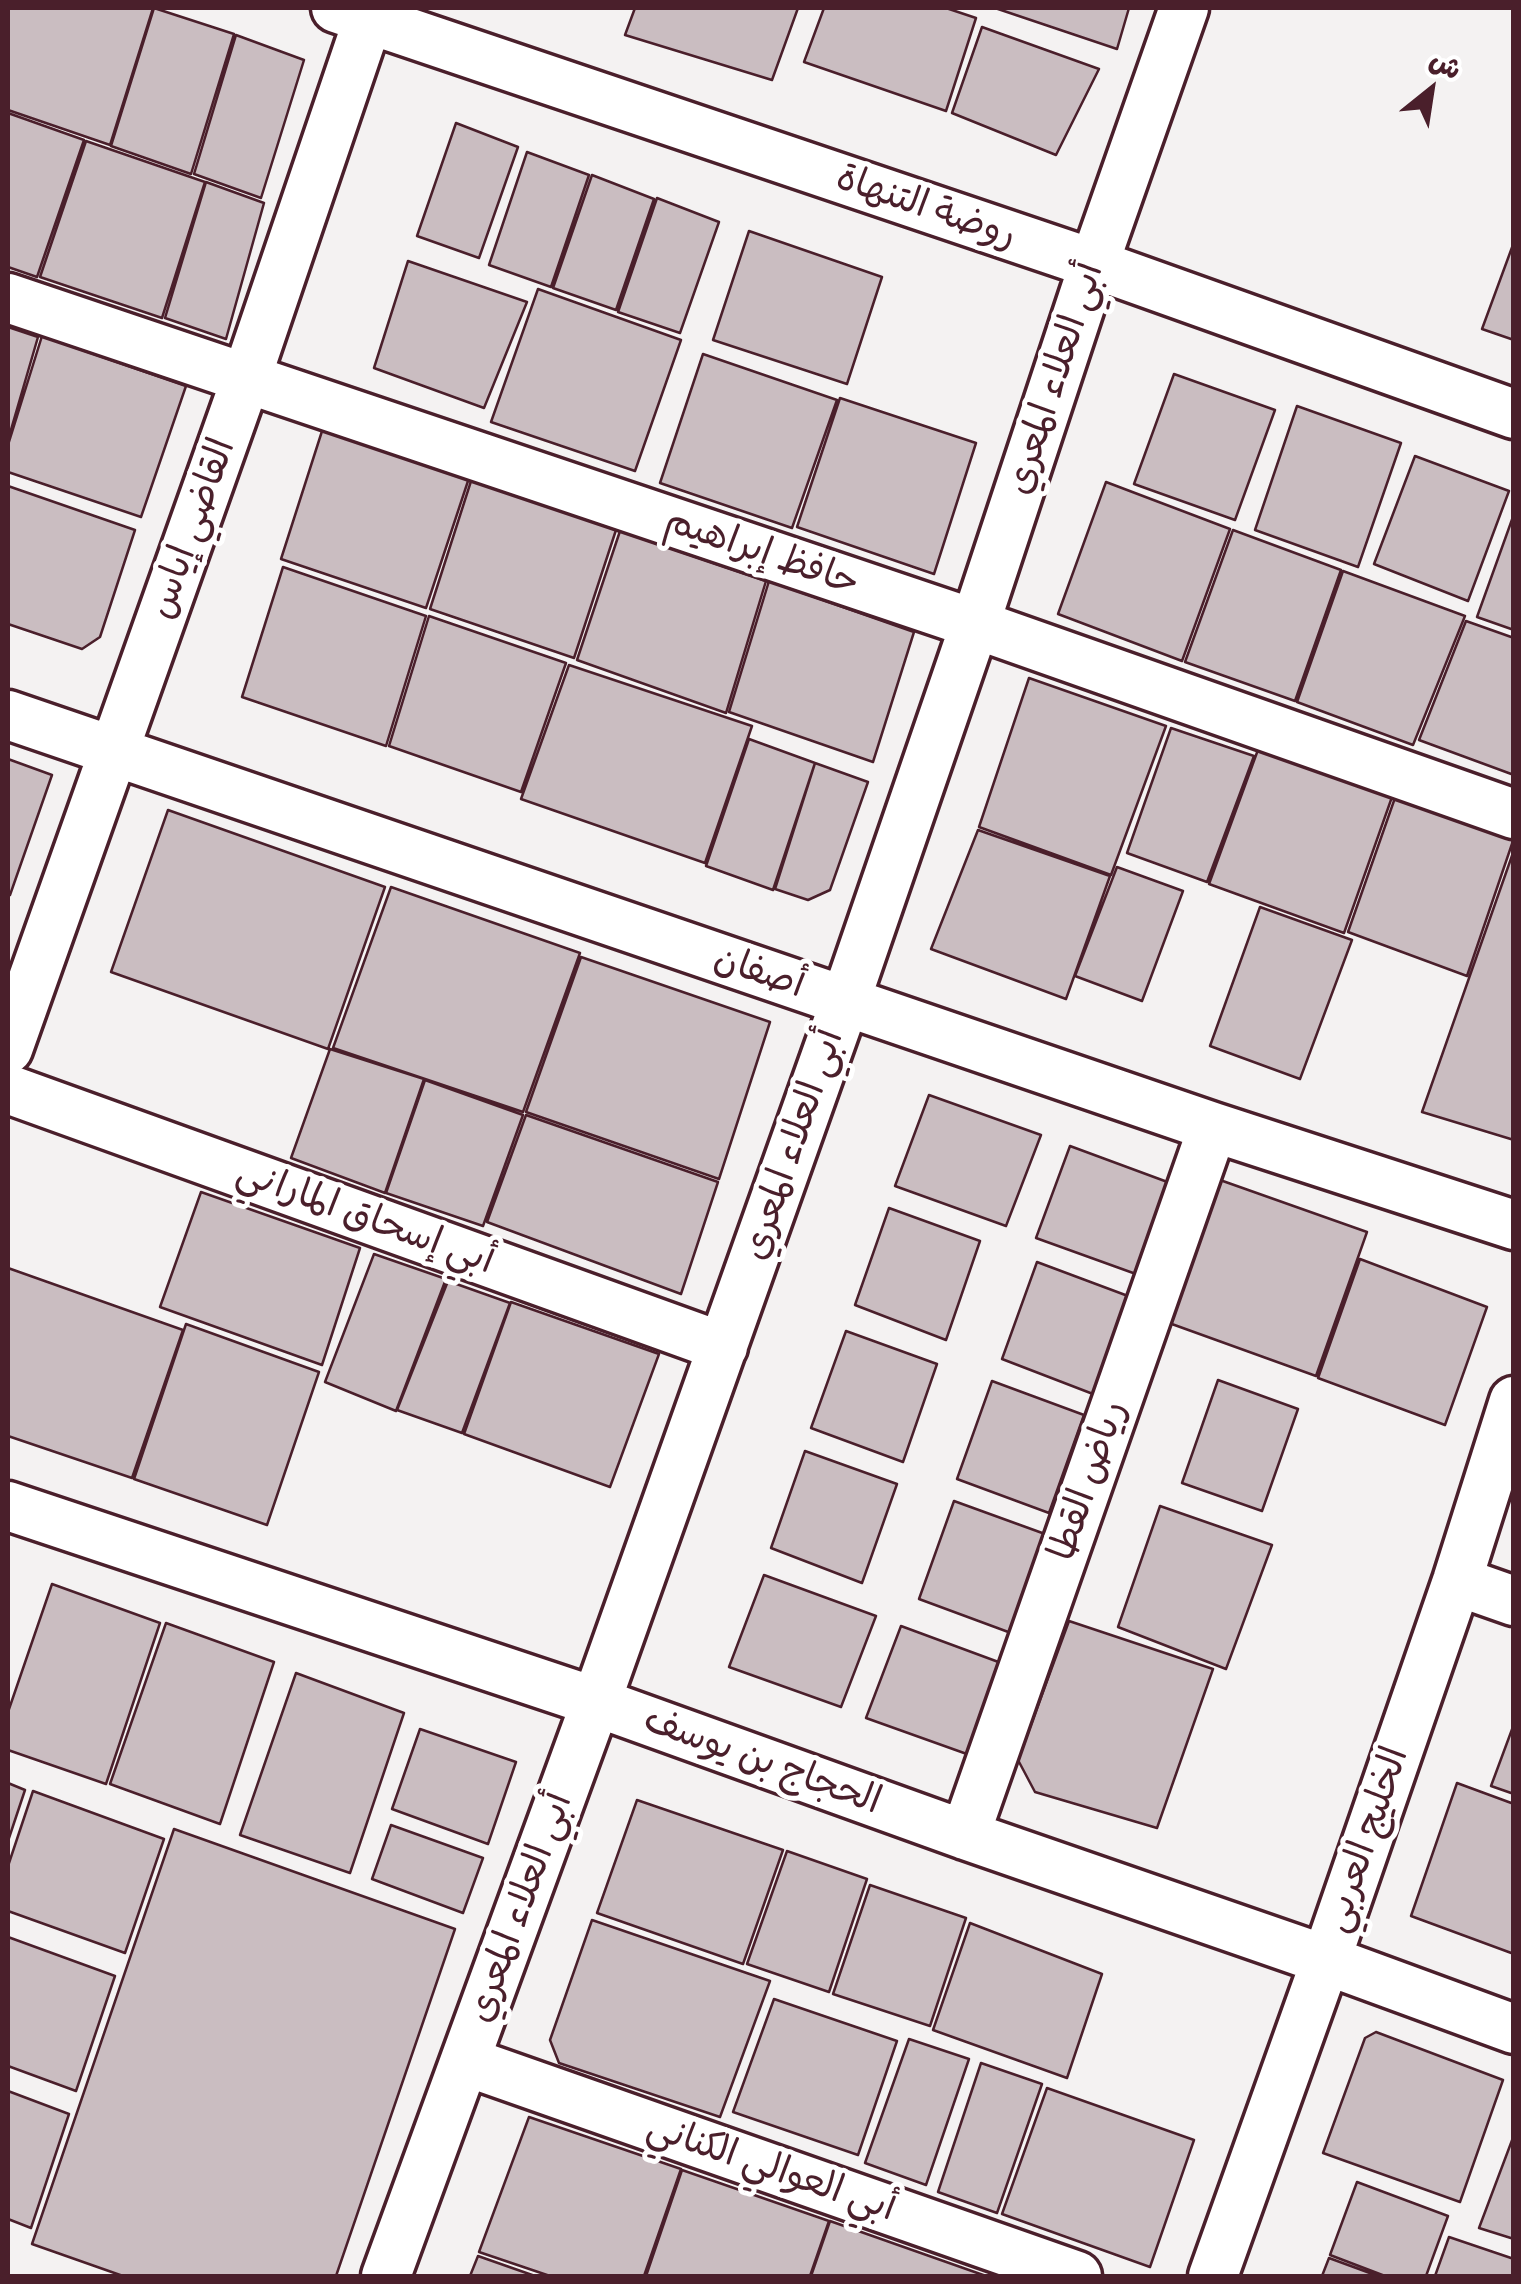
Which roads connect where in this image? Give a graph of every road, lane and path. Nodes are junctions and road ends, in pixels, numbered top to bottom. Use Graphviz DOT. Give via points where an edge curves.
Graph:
graph roads {
  1 [pos="1184,8"];
  2 [pos="359,11"];
  3 [pos="1094,264"];
  4 [pos="8,298"];
  5 [pos="246,379"];
  6 [pos="1514,414"];
  7 [pos="975,624"];
  8 [pos="8,715"];
  9 [pos="113,751"];
  10 [pos="1514,814"];
  11 [pos="845,1002"];
  12 [pos="8,1049"];
  13 [pos="8,1089"];
  14 [pos="1213,1128"];
  15 [pos="1514,1225"];
  16 [pos="723,1347"];
  17 [pos="1514,1402"];
  18 [pos="8,1506"];
  19 [pos="1457,1580"];
  20 [pos="1514,1601"];
  21 [pos="596,1702"];
  22 [pos="965,1836"];
  23 [pos="1326,1960"];
  24 [pos="1514,2029"];
  25 [pos="465,2061"];
  26 [pos="386,2276"];
  27 [pos="1077,2276"];
  28 [pos="1213,2276"];
  1 -- 3 [label="street, أبي العلاء المعري"];
  2 -- 3 [label="street, روضة التنهاة"];
  2 -- 5 [label="street, القاضي إياس"];
  3 -- 6 [label="street, روضة التنهاة"];
  3 -- 7 [label="street, أبي العلاء المعري"];
  4 -- 5 [label="street, حافظ إبراهيم"];
  5 -- 7 [label="street, حافظ إبراهيم"];
  5 -- 9 [label="street, القاضي إياس"];
  7 -- 10 [label="street, حافظ إبراهيم"];
  7 -- 11 [label="street, أبي العلاء المعري"];
  8 -- 9 [label="street, أصفان"];
  9 -- 11 [label="street, أصفان"];
  9 -- 12 [label="street, القاضي إياس"];
  11 -- 14 [label="street, أصفان"];
  11 -- 16 [label="street, أبي العلاء المعري"];
  13 -- 16 [label="street, أبي إسحاق الماراني"];
  14 -- 15 [label="street, أصفان"];
  14 -- 22 [label="street, رياض القطا"];
  16 -- 21 [label="street, أبي العلاء المعري"];
  17 -- 19 [label="street, الخليج العربي"];
  18 -- 21 [label="street, الحجاج بن يوسف"];
  19 -- 20 [label="street"];
  19 -- 23 [label="street, الخليج العربي"];
  21 -- 22 [label="street, الحجاج بن يوسف"];
  21 -- 25 [label="street, أبي العلاء المعري"];
  22 -- 23 [label="street, الحجاج بن يوسف"];
  23 -- 24 [label="street, الحجاج بن يوسف"];
  23 -- 28 [label="street, الخليج العربي"];
  25 -- 26 [label="street, أبي العلاء المعري"];
  25 -- 27 [label="street, أبي العوالي الكناني"];
}
